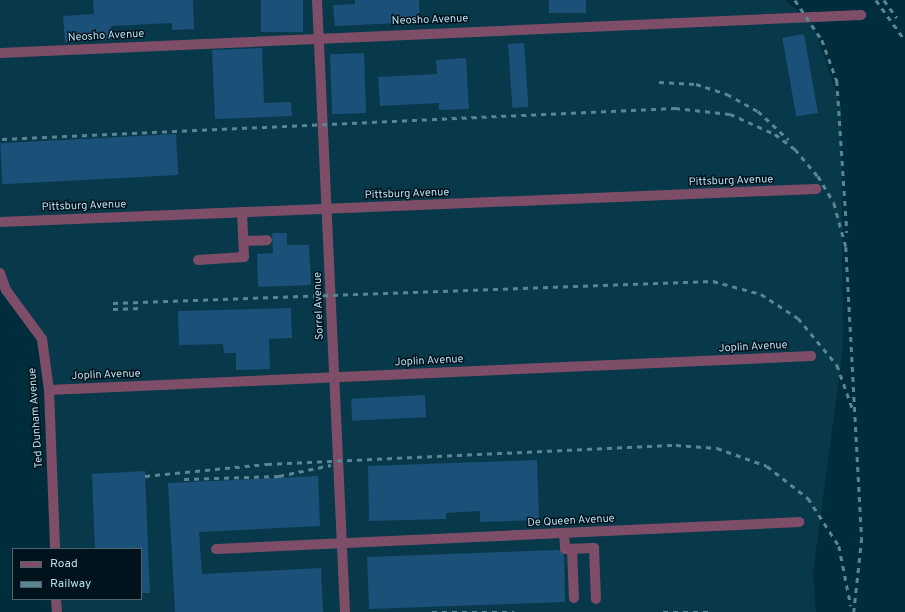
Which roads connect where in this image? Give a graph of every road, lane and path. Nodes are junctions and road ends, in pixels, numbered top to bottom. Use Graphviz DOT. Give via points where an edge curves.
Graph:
graph roads {
  1 [pos="317,0"];
  2 [pos="861,15"];
  3 [pos="319,37"];
  4 [pos="0,53"];
  5 [pos="816,189"];
  6 [pos="328,209"];
  7 [pos="242,212"];
  8 [pos="0,222"];
  9 [pos="244,240"];
  10 [pos="266,240"];
  11 [pos="198,260"];
  12 [pos="0,274"];
  13 [pos="811,356"];
  14 [pos="333,377"];
  15 [pos="49,390"];
  16 [pos="799,522"];
  17 [pos="564,533"];
  18 [pos="343,544"];
  19 [pos="54,548"];
  20 [pos="216,549"];
  21 [pos="572,549"];
  22 [pos="574,598"];
  23 [pos="596,599"];
  24 [pos="56,600"];
  25 [pos="57,612"];
  26 [pos="345,612"];
  1 -- 3 [label="street, Sorrel Avenue"];
  2 -- 3 [label="street, Neosho Avenue"];
  3 -- 4 [label="street, Neosho Avenue"];
  3 -- 6 [label="street, Sorrel Avenue"];
  5 -- 6 [label="street, Pittsburg Avenue"];
  6 -- 7 [label="street, Pittsburg Avenue"];
  6 -- 14 [label="street, Sorrel Avenue"];
  7 -- 8 [label="street, Pittsburg Avenue"];
  7 -- 9 [label="street"];
  9 -- 10 [label="street"];
  9 -- 11 [label="street" via="244,257"];
  12 -- 15 [label="street, Ted Dunham Avenue" via="6,290 42,339"];
  13 -- 14 [label="street, Joplin Avenue"];
  14 -- 15 [label="street, Joplin Avenue"];
  14 -- 18 [label="street, Sorrel Avenue"];
  15 -- 19 [label="street, Ted Dunham Avenue"];
  16 -- 17 [label="street, De Queen Avenue"];
  17 -- 18 [label="street, De Queen Avenue"];
  17 -- 21 [label="street" via="565,549"];
  18 -- 20 [label="street, De Queen Avenue"];
  18 -- 26 [label="street, Sorrel Avenue"];
  21 -- 22 [label="street"];
  21 -- 23 [label="street" via="594,548"];
  24 -- 25 [label="street"];
}
